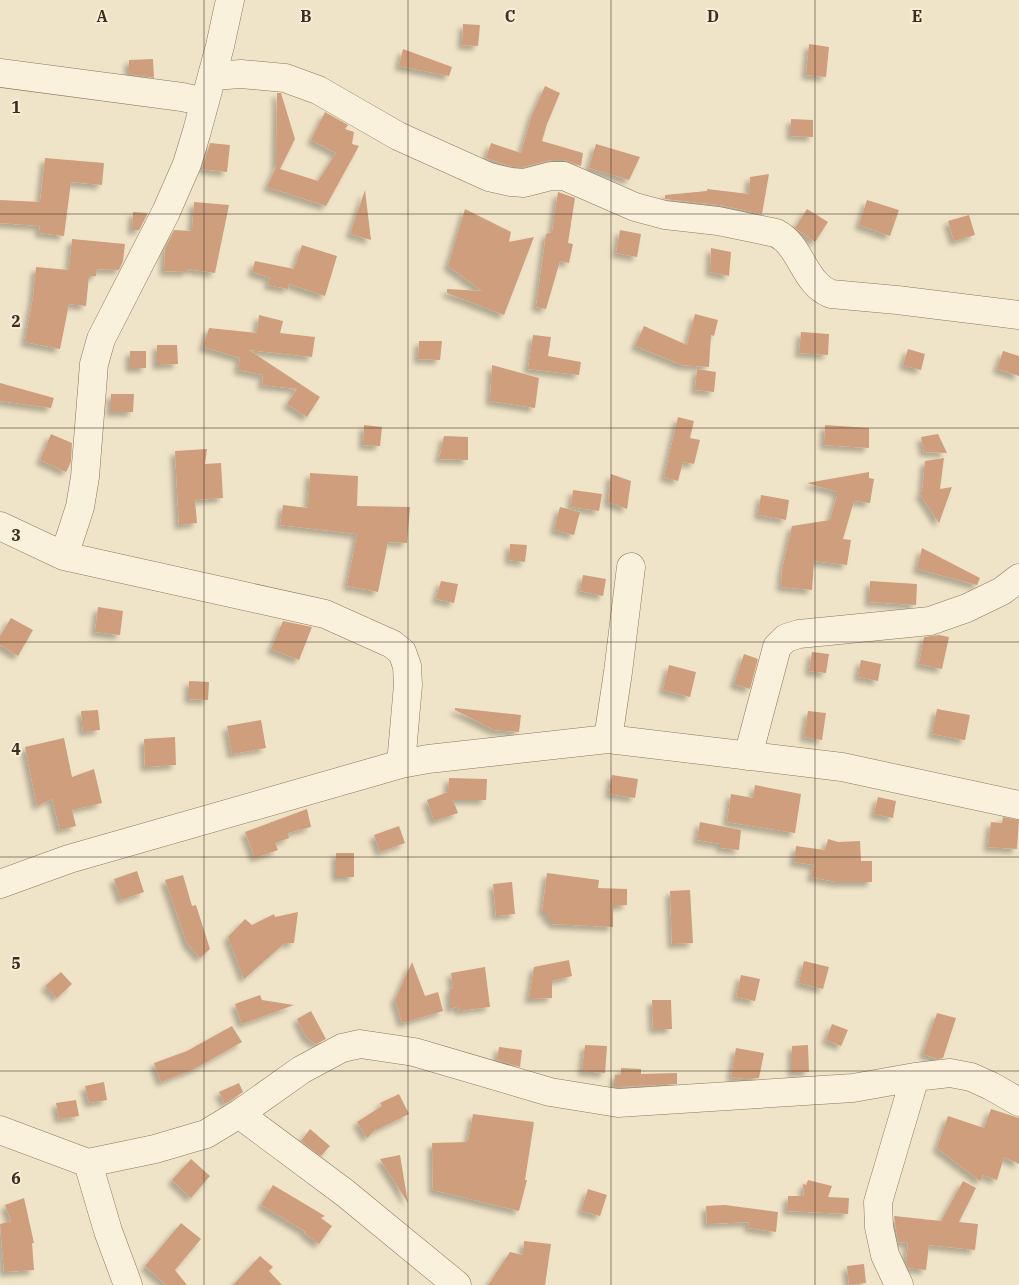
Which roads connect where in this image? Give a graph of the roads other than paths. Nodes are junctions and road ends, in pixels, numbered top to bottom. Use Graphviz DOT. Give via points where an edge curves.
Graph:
graph roads {
  1 [pos="230,0"];
  2 [pos="0,73"];
  3 [pos="209,89"];
  4 [pos="1019,315"];
  5 [pos="0,526"];
  6 [pos="64,556"];
  7 [pos="631,567"];
  8 [pos="1019,578"];
  9 [pos="608,739"];
  10 [pos="748,756"];
  11 [pos="400,764"];
  12 [pos="1019,805"];
  13 [pos="0,884"];
  14 [pos="915,1077"];
  15 [pos="1019,1102"];
  16 [pos="239,1114"];
  17 [pos="0,1130"];
  18 [pos="88,1163"];
  19 [pos="128,1285"];
  20 [pos="456,1285"];
  21 [pos="899,1285"];
  1 -- 3 [label="street"];
  2 -- 3 [label="street" via="182,97"];
  3 -- 4 [label="street" via="241,74 285,78 318,90 398,136 489,177 524,183 564,176 635,207 776,233 789,243 815,285 830,294"];
  3 -- 6 [label="street" via="187,164 96,351 85,477 80,507"];
  5 -- 6 [label="street"];
  6 -- 11 [label="street" via="324,614 392,644 402,652 408,676"];
  7 -- 9 [label="street"];
  8 -- 10 [label="street" via="967,608 930,621 786,638 777,647"];
  9 -- 10 [label="street"];
  9 -- 11 [label="street"];
  10 -- 12 [label="street" via="842,767"];
  11 -- 13 [label="street" via="70,859"];
  14 -- 15 [label="street" via="950,1074 971,1077"];
  14 -- 16 [label="street" via="853,1088 618,1103 550,1092 414,1052 360,1044 342,1048 301,1070"];
  14 -- 21 [label="street" via="878,1202 885,1255"];
  16 -- 18 [label="street" via="206,1134"];
  16 -- 20 [label="street" via="345,1193"];
  17 -- 18 [label="street"];
  18 -- 19 [label="street"];
}
